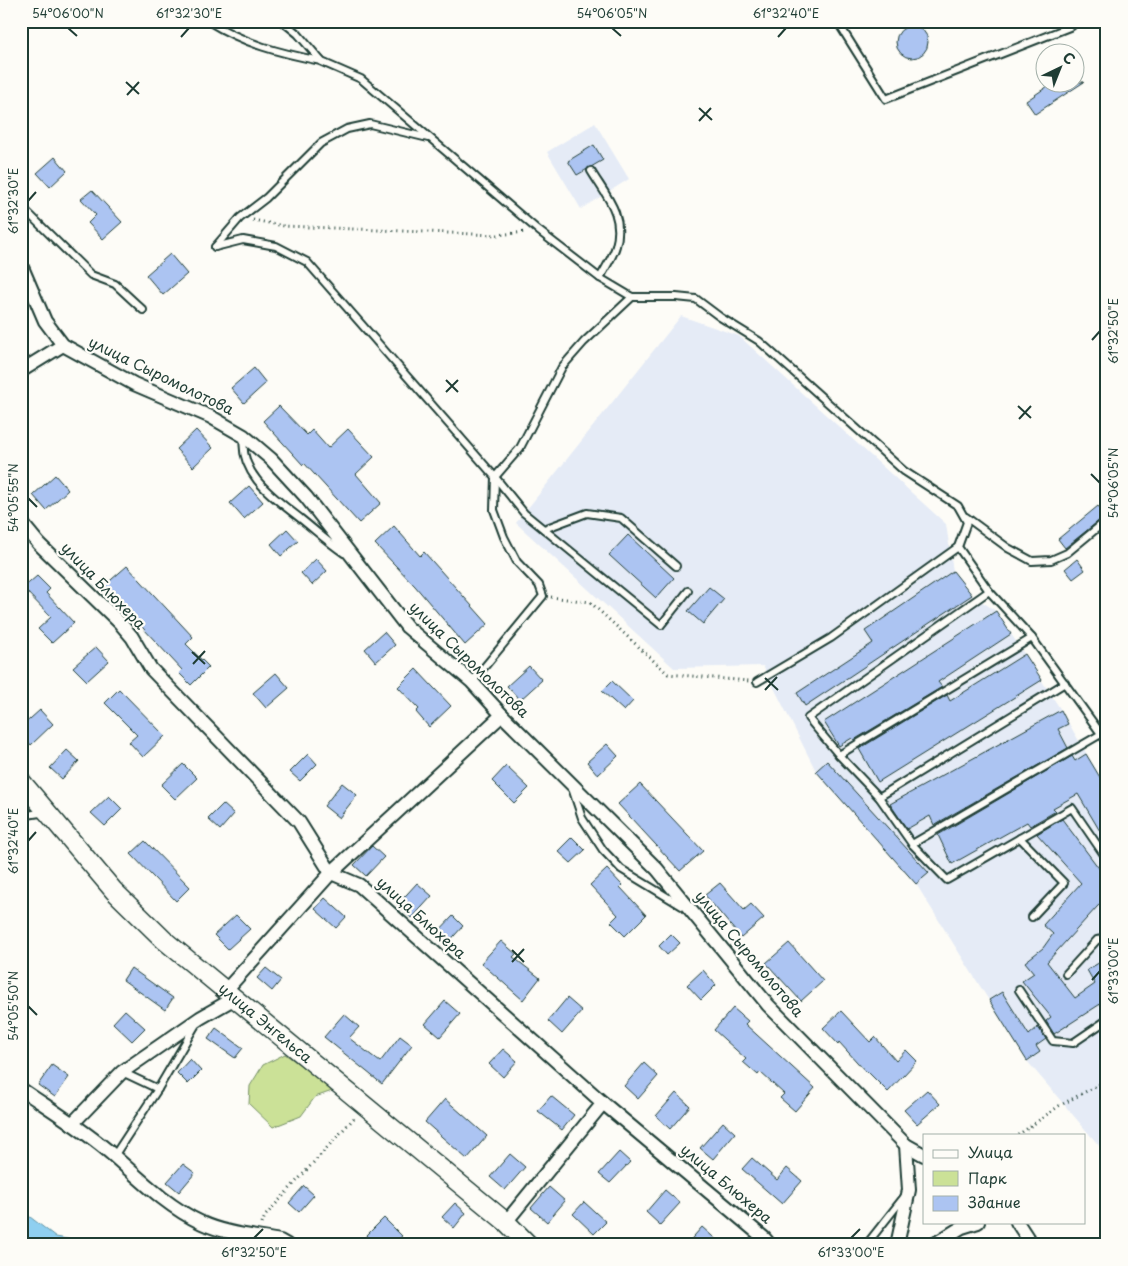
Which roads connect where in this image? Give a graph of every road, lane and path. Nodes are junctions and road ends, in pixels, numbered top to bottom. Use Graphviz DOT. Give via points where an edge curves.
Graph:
graph roads {
  1 [pos="208,21"];
  2 [pos="282,21"];
  3 [pos="837,21"];
  4 [pos="1074,21"];
  5 [pos="322,62"];
  6 [pos="430,139"];
  7 [pos="591,171"];
  8 [pos="21,206"];
  9 [pos="240,218"];
  10 [pos="539,231"];
  11 [pos="21,264"];
  12 [pos="600,278"];
  13 [pos="632,297"];
  14 [pos="143,310"];
  15 [pos="63,345"];
  16 [pos="21,370"];
  17 [pos="244,436"];
  18 [pos="495,477"];
  19 [pos="963,515"];
  20 [pos="1107,520"];
  21 [pos="21,522"];
  22 [pos="544,529"];
  23 [pos="958,547"];
  24 [pos="356,560"];
  25 [pos="676,566"];
  26 [pos="688,591"];
  27 [pos="989,591"];
  28 [pos="544,596"];
  29 [pos="1032,638"];
  30 [pos="472,682"];
  31 [pos="757,682"];
  32 [pos="1065,683"];
  33 [pos="502,715"];
  34 [pos="1101,734"];
  35 [pos="1107,742"];
  36 [pos="839,755"];
  37 [pos="21,781"];
  38 [pos="569,782"];
  39 [pos="879,797"];
  40 [pos="47,812"];
  41 [pos="21,816"];
  42 [pos="1020,838"];
  43 [pos="912,844"];
  44 [pos="1107,859"];
  45 [pos="331,873"];
  46 [pos="692,912"];
  47 [pos="1032,917"];
  48 [pos="1107,938"];
  49 [pos="1066,974"];
  50 [pos="1019,990"];
  51 [pos="231,994"];
  52 [pos="200,1018"];
  53 [pos="1107,1020"];
  54 [pos="122,1072"];
  55 [pos="1107,1079"];
  56 [pos="21,1089"];
  57 [pos="158,1089"];
  58 [pos="604,1102"];
  59 [pos="366,1105"];
  60 [pos="72,1124"];
  61 [pos="1019,1134"];
  62 [pos="906,1145"];
  63 [pos="923,1154"];
  64 [pos="114,1156"];
  65 [pos="909,1190"];
  66 [pos="506,1222"];
  67 [pos="973,1224"];
  68 [pos="1019,1226"];
  69 [pos="258,1237"];
  70 [pos="287,1245"];
  71 [pos="530,1245"];
  72 [pos="770,1245"];
  73 [pos="866,1245"];
  74 [pos="897,1245"];
  75 [pos="933,1245"];
  76 [pos="1025,1245"];
  77 [pos="1032,1245"];
  1 -- 5 [label="lane" via="228,34 278,53"];
  2 -- 5 [label="lane"];
  3 -- 4 [label="lane" via="886,99 1072,26"];
  5 -- 6 [label="lane" via="361,79"];
  6 -- 9 [label="lane" via="370,124 347,129 321,143 266,198"];
  6 -- 10 [label="lane"];
  7 -- 12 [label="lane" via="618,217 616,248"];
  8 -- 14 [label="lane" via="91,275 115,284"];
  9 -- 10 [label="path" via="284,226 496,235"];
  9 -- 18 [label="lane" via="216,247 243,240 276,246 307,262"];
  10 -- 12 [label="lane"];
  11 -- 15 [label="street, улица Сыромолотова" via="45,321"];
  12 -- 13 [label="lane"];
  13 -- 18 [label="lane" via="562,367 520,448"];
  13 -- 19 [label="lane" via="696,299 760,341 904,471 958,506"];
  15 -- 16 [label="street"];
  15 -- 17 [label="street, улица Сыромолотова" via="134,384 211,416"];
  17 -- 24 [label="street, улица Сыромолотова" via="289,478"];
  17 -- 24 [label="lane" via="246,460 265,490 324,539"];
  18 -- 22 [label="lane" via="524,512"];
  18 -- 28 [label="lane" via="494,510 504,537 517,562 539,584"];
  19 -- 20 [label="lane" via="1032,561 1051,560 1067,553"];
  19 -- 23 [label="lane" via="967,522"];
  21 -- 45 [label="street, улица Блюхера" via="39,544 120,623 152,669 299,822"];
  22 -- 25 [label="lane" via="587,513 621,518"];
  22 -- 26 [label="lane" via="661,625"];
  23 -- 27 [label="lane"];
  23 -- 31 [label="lane" via="831,638"];
  24 -- 30 [label="street, улица Сыромолотова" via="407,627"];
  27 -- 29 [label="lane"];
  27 -- 36 [label="lane" via="808,718"];
  28 -- 30 [label="lane"];
  28 -- 31 [label="path" via="590,602 668,674"];
  29 -- 32 [label="lane"];
  29 -- 36 [label="lane"];
  30 -- 33 [label="street, улица Сыромолотова"];
  32 -- 34 [label="lane"];
  32 -- 39 [label="lane"];
  33 -- 38 [label="street, улица Сыромолотова"];
  33 -- 45 [label="street"];
  34 -- 35 [label="lane"];
  34 -- 43 [label="lane"];
  36 -- 39 [label="lane"];
  37 -- 40 [label="main road, улица Энгельса"];
  38 -- 46 [label="street, улица Сыромолотова" via="657,869"];
  38 -- 46 [label="lane" via="582,818 620,869"];
  39 -- 43 [label="lane"];
  40 -- 41 [label="lane"];
  40 -- 51 [label="main road, улица Энгельса" via="114,891 164,940"];
  42 -- 43 [label="lane" via="946,880"];
  42 -- 44 [label="lane" via="1072,808"];
  42 -- 47 [label="lane" via="1064,883"];
  45 -- 51 [label="street" via="242,975"];
  45 -- 58 [label="street, улица Блюхера" via="359,885"];
  46 -- 62 [label="street, улица Сыромолотова" via="768,1005"];
  48 -- 49 [label="lane" via="1097,940"];
  50 -- 53 [label="lane" via="1053,1041 1073,1043"];
  51 -- 52 [label="street"];
  51 -- 59 [label="main road, улица Энгельса"];
  52 -- 54 [label="street"];
  52 -- 57 [label="lane"];
  54 -- 57 [label="lane"];
  54 -- 60 [label="street"];
  55 -- 61 [label="path" via="1059,1106"];
  56 -- 60 [label="street"];
  57 -- 64 [label="lane"];
  58 -- 66 [label="street"];
  58 -- 72 [label="street, улица Блюхера"];
  59 -- 66 [label="main road, улица Энгельса"];
  59 -- 69 [label="path" via="265,1216"];
  60 -- 64 [label="street"];
  62 -- 63 [label="street, улица Сыромолотова"];
  62 -- 65 [label="street"];
  64 -- 69 [label="street" via="173,1206 202,1223"];
  65 -- 73 [label="lane"];
  65 -- 74 [label="street"];
  66 -- 71 [label="main road, улица Энгельса"];
  67 -- 75 [label="street"];
  68 -- 76 [label="lane"];
  68 -- 77 [label="street"];
  69 -- 70 [label="street"];
}
